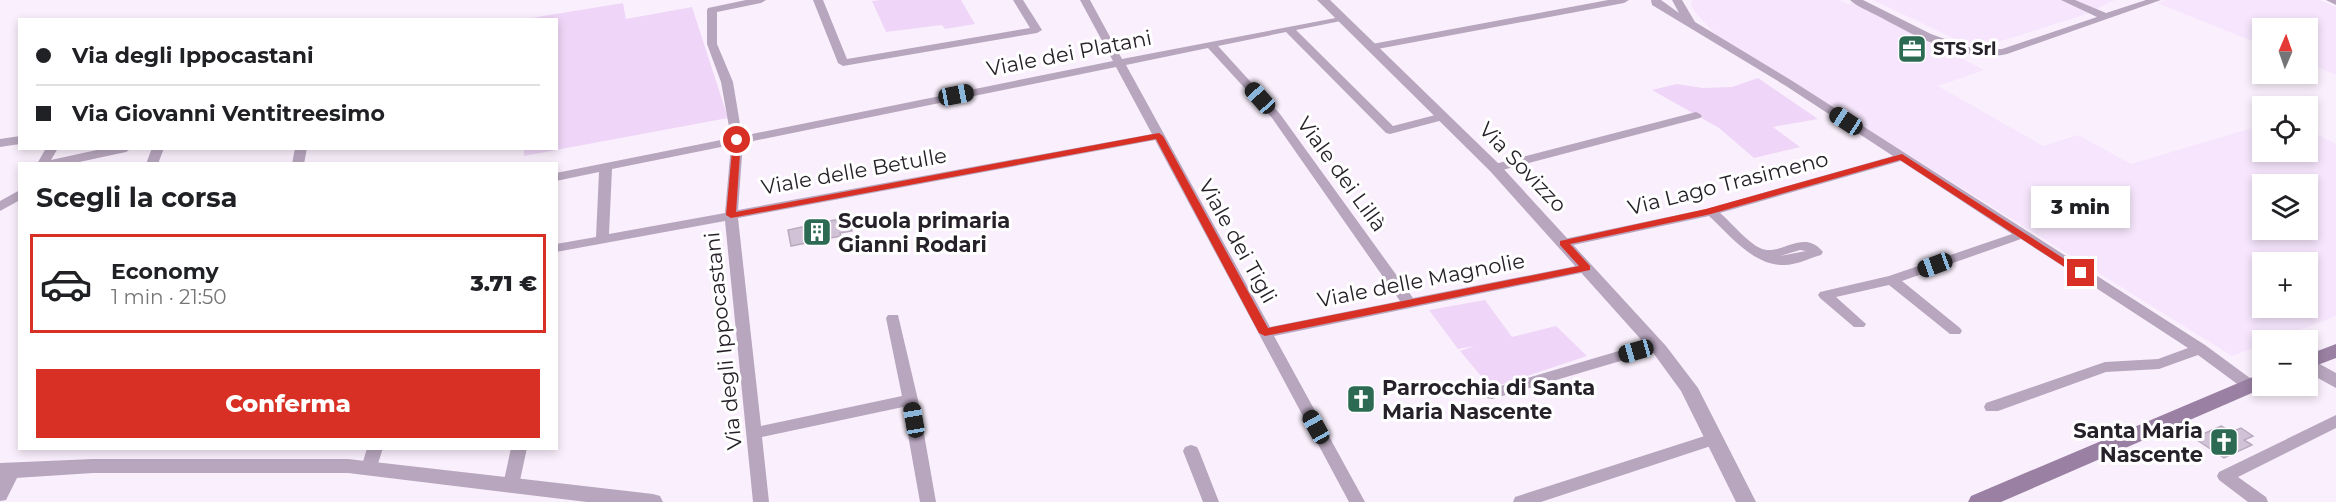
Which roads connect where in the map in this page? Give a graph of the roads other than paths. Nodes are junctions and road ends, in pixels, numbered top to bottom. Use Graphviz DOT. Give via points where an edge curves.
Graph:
graph roads {
  1 [pos="761,0"];
  2 [pos="818,0"];
  3 [pos="1018,0"];
  4 [pos="1085,0"];
  5 [pos="1323,0"];
  6 [pos="1624,0"];
  7 [pos="1656,0"];
  8 [pos="1677,0"];
  9 [pos="1855,0"];
  10 [pos="2066,0"];
  11 [pos="2156,0"];
  12 [pos="2331,0"];
  13 [pos="2336,2"];
  14 [pos="1584,3"];
  15 [pos="2106,17"];
  16 [pos="1342,18"];
  17 [pos="1691,24"];
  18 [pos="1290,30"];
  19 [pos="1212,46"];
  20 [pos="1372,47"];
  21 [pos="1119,63"];
  22 [pos="1696,116"];
  23 [pos="1443,117"];
  24 [pos="1159,136"];
  25 [pos="18,140"];
  26 [pos="737,140"];
  27 [pos="0,143"];
  28 [pos="116,150"];
  29 [pos="1902,157"];
  30 [pos="60,162"];
  31 [pos="606,166"];
  32 [pos="1495,168"];
  33 [pos="558,177"];
  34 [pos="18,195"];
  35 [pos="0,207"];
  36 [pos="1711,211"];
  37 [pos="731,215"];
  38 [pos="2021,235"];
  39 [pos="602,240"];
  40 [pos="1564,243"];
  41 [pos="558,249"];
  42 [pos="1755,251"];
  43 [pos="1586,268"];
  44 [pos="1892,280"];
  45 [pos="1410,303"];
  46 [pos="893,318"];
  47 [pos="1859,324"];
  48 [pos="1955,331"];
  49 [pos="1265,333"];
  50 [pos="1656,345"];
  51 [pos="2200,349"];
  52 [pos="2336,351"];
  53 [pos="2318,358"];
  54 [pos="2318,370"];
  55 [pos="2252,380"];
  56 [pos="2336,382"];
  57 [pos="2252,384"];
  58 [pos="1492,394"];
  59 [pos="910,400"];
  60 [pos="1992,407"];
  61 [pos="2336,422"];
  62 [pos="753,432"];
  63 [pos="1714,439"];
  64 [pos="374,450"];
  65 [pos="519,450"];
  66 [pos="1191,451"];
  67 [pos="369,469"];
  68 [pos="7,471"];
  69 [pos="511,485"];
  70 [pos="0,495"];
  71 [pos="653,502"];
  72 [pos="760,502"];
  73 [pos="928,502"];
  74 [pos="1210,502"];
  75 [pos="1357,502"];
  76 [pos="1521,502"];
  77 [pos="1746,502"];
  78 [pos="1979,502"];
  79 [pos="2260,502"];
  1 -- 26 [label="street, Via degli Ippocastani" via="712,10 712,44 727,82"];
  2 -- 3 [label="street" via="843,63 1037,30"];
  4 -- 21 [label="street, Viale dei Tigli"];
  5 -- 16 [label="street, Via Sovizzo"];
  6 -- 14 [label="street"];
  7 -- 17 [label="street"];
  8 -- 17 [label="street"];
  9 -- 15 [label="street" via="1942,43 1972,52 2003,52"];
  10 -- 15 [label="street"];
  11 -- 15 [label="street"];
  12 -- 13 [label="street"];
  14 -- 20 [label="street"];
  16 -- 18 [label="street, Viale dei Platani"];
  16 -- 20 [label="street, Via Sovizzo"];
  17 -- 29 [label="street"];
  18 -- 19 [label="street, Viale dei Platani"];
  18 -- 23 [label="street" via="1390,130"];
  19 -- 21 [label="street, Viale dei Platani"];
  19 -- 45 [label="street, Viale dei Lillà" via="1276,116"];
  20 -- 23 [label="street, Via Sovizzo"];
  21 -- 24 [label="street, Viale dei Tigli"];
  21 -- 26 [label="street, Viale dei Platani"];
  22 -- 32 [label="street"];
  23 -- 32 [label="street, Via Sovizzo"];
  24 -- 37 [label="street, Viale delle Betulle"];
  24 -- 49 [label="street, Viale dei Tigli"];
  25 -- 27 [label="street"];
  26 -- 31 [label="street, Viale dei Platani"];
  26 -- 37 [label="street, Via degli Ippocastani"];
  28 -- 30 [label="street"];
  29 -- 36 [label="street, Via Lago Trasimeno"];
  29 -- 38 [label="street"];
  31 -- 33 [label="street, Viale dei Platani"];
  31 -- 39 [label="street"];
  32 -- 40 [label="street, Via Sovizzo"];
  34 -- 35 [label="street"];
  36 -- 40 [label="street, Via Lago Trasimeno"];
  36 -- 42 [label="street"];
  37 -- 39 [label="street, Viale delle Betulle"];
  37 -- 62 [label="street, Via degli Ippocastani"];
  38 -- 44 [label="street"];
  38 -- 51 [label="street"];
  39 -- 41 [label="street, Viale delle Betulle"];
  40 -- 43 [label="street, Via Sovizzo"];
  43 -- 45 [label="street, Viale delle Magnolie"];
  43 -- 50 [label="street, Via Sovizzo"];
  44 -- 47 [label="street" via="1825,295"];
  44 -- 48 [label="street"];
  45 -- 49 [label="street, Viale delle Magnolie"];
  46 -- 59 [label="street"];
  49 -- 75 [label="street, Viale dei Tigli"];
  50 -- 58 [label="street"];
  50 -- 63 [label="street, Via Sovizzo" via="1689,388"];
  51 -- 55 [label="street"];
  51 -- 60 [label="street" via="2159,364 2105,367"];
  52 -- 53 [label="main road"];
  54 -- 56 [label="street"];
  57 -- 78 [label="main road"];
  59 -- 62 [label="street"];
  59 -- 73 [label="street"];
  61 -- 79 [label="street" via="2225,476"];
  62 -- 72 [label="street, Via degli Ippocastani"];
  63 -- 76 [label="street"];
  63 -- 77 [label="street, Via Sovizzo"];
  64 -- 67 [label="street"];
  65 -- 69 [label="street"];
  66 -- 74 [label="street"];
  67 -- 68 [label="street" via="93,466"];
  67 -- 69 [label="street"];
  68 -- 70 [label="street"];
  69 -- 71 [label="street"];
}
